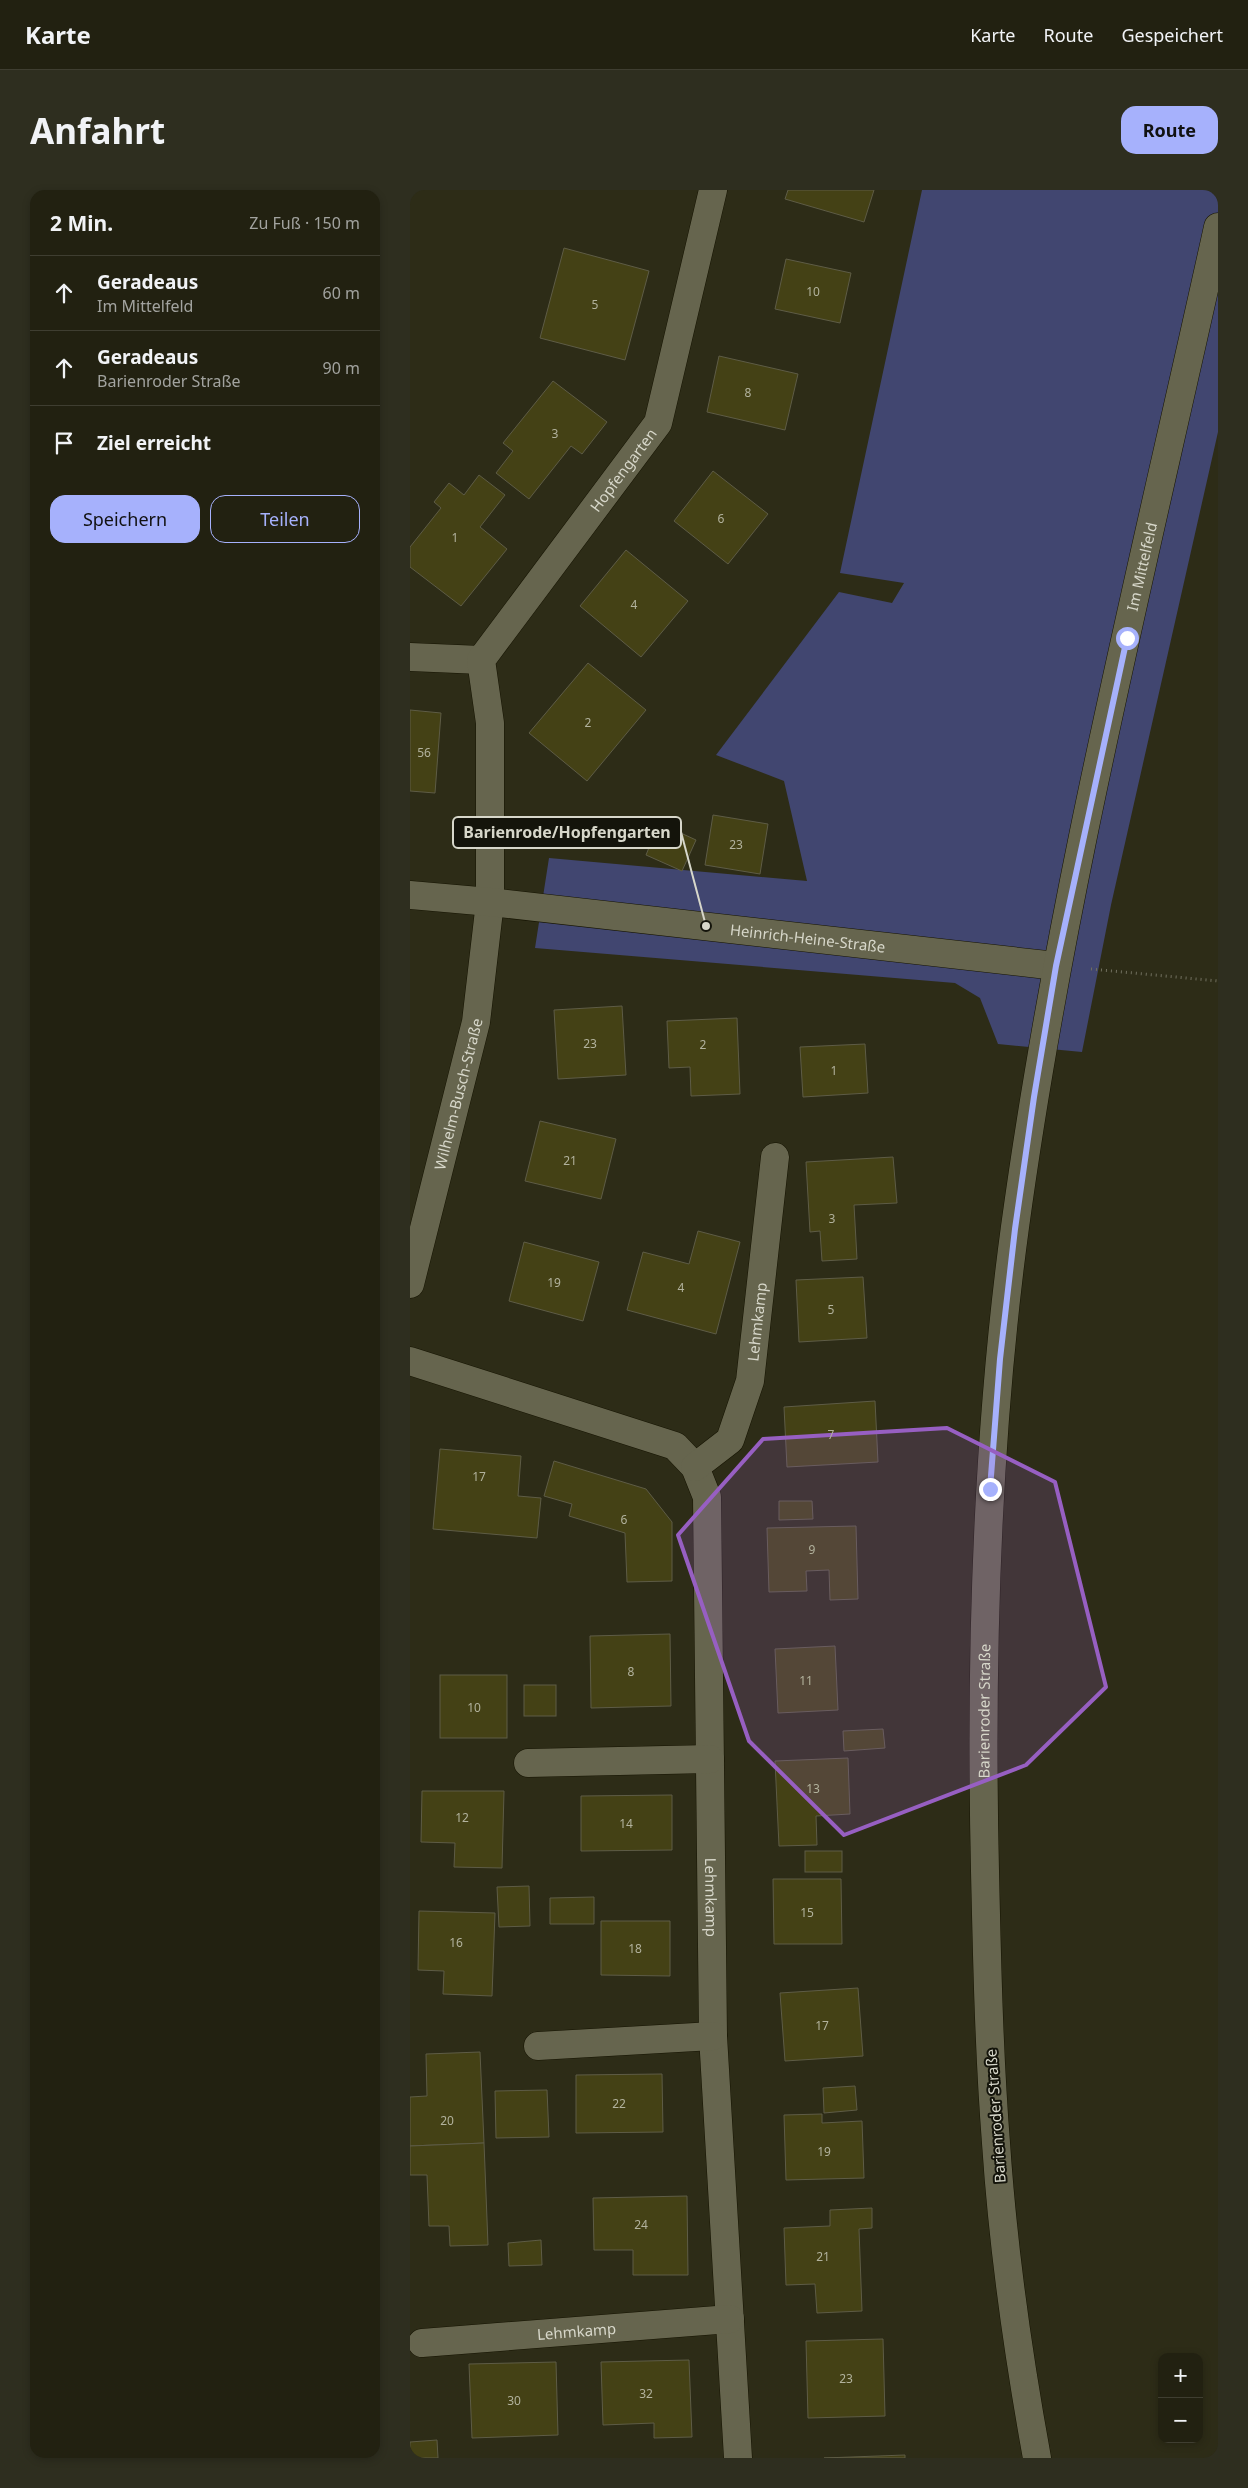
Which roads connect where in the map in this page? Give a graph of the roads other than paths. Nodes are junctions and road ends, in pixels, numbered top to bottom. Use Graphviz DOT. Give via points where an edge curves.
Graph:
graph roads {
  1 [pos="713,190"];
  2 [pos="1218,227"];
  3 [pos="410,657"];
  4 [pos="481,660"];
  5 [pos="410,895"];
  6 [pos="490,902"];
  7 [pos="1056,966"];
  8 [pos="774,1157"];
  9 [pos="410,1284"];
  10 [pos="410,1361"];
  11 [pos="695,1467"];
  12 [pos="710,1759"];
  13 [pos="528,1763"];
  14 [pos="713,2036"];
  15 [pos="538,2046"];
  16 [pos="730,2319"];
  17 [pos="422,2343"];
  18 [pos="738,2458"];
  19 [pos="1036,2458"];
  1 -- 4 [label="street, Hopfengarten" via="658,423"];
  2 -- 7 [label="street, Im Mittelfeld"];
  3 -- 4 [label="street"];
  4 -- 6 [label="street" via="490,723"];
  5 -- 6 [label="street, Heinrich-Heine-Straße"];
  6 -- 7 [label="street, Heinrich-Heine-Straße"];
  6 -- 9 [label="street, Wilhelm-Busch-Straße" via="476,1022"];
  7 -- 19 [label="street, Barienroder Straße" via="1015,1229 1000,1359 987,1565 982,1757 989,2025 996,2150 1025,2393"];
  8 -- 11 [label="street, Lehmkamp" via="750,1381 730,1440"];
  10 -- 11 [label="street, Lehmkamp" via="675,1446"];
  11 -- 12 [label="street, Lehmkamp" via="707,1498"];
  12 -- 13 [label="street"];
  12 -- 14 [label="street, Lehmkamp"];
  14 -- 15 [label="street"];
  14 -- 16 [label="street, Lehmkamp"];
  16 -- 17 [label="street, Lehmkamp"];
  16 -- 18 [label="street, Lehmkamp"];
}
